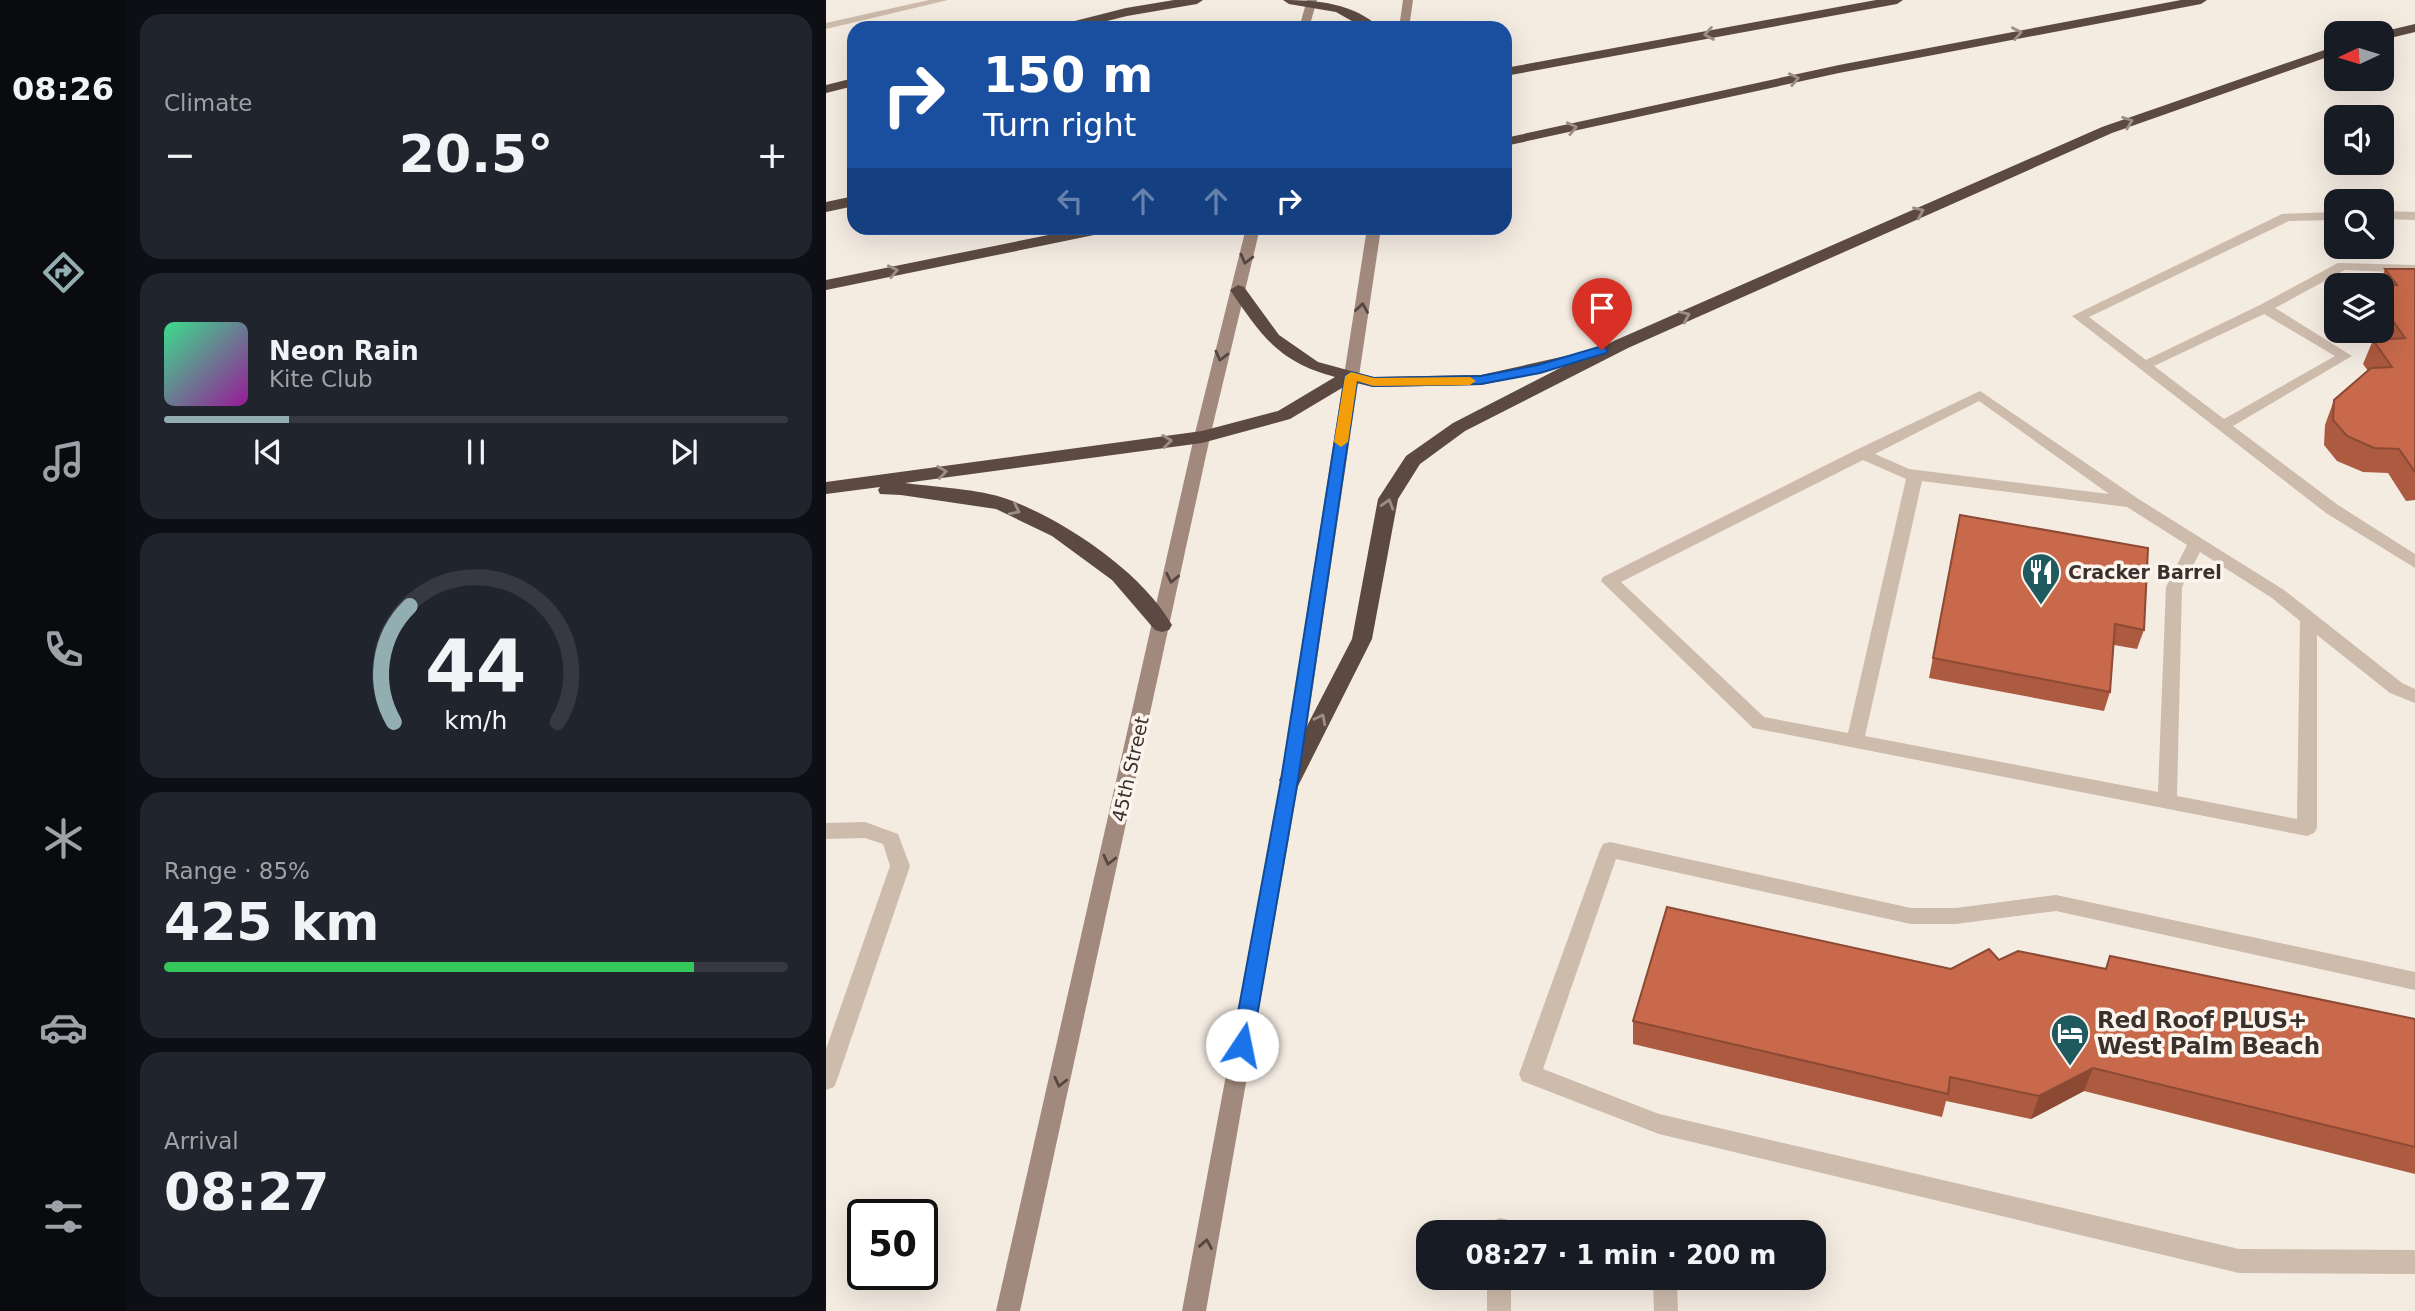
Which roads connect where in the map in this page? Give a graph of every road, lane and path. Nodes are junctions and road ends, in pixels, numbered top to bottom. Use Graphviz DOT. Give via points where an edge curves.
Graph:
graph roads {
  1 [pos="943,0"];
  2 [pos="1162,0"];
  3 [pos="1197,0"];
  4 [pos="1290,0"];
  5 [pos="1408,0"];
  6 [pos="1897,0"];
  7 [pos="2201,0"];
  8 [pos="1313,1"];
  9 [pos="1126,12"];
  10 [pos="847,21"];
  11 [pos="848,21"];
  12 [pos="1091,21"];
  13 [pos="1306,21"];
  14 [pos="1363,21"];
  15 [pos="1405,21"];
  16 [pos="826,26"];
  17 [pos="2415,28"];
  18 [pos="2394,33"];
  19 [pos="2324,54"];
  20 [pos="1512,71"];
  21 [pos="847,84"];
  22 [pos="826,89"];
  23 [pos="1512,140"];
  24 [pos="847,202"];
  25 [pos="826,207"];
  26 [pos="2394,215"];
  27 [pos="2324,216"];
  28 [pos="2415,216"];
  29 [pos="1070,235"];
  30 [pos="1252,235"];
  31 [pos="1373,235"];
  32 [pos="2415,269"];
  33 [pos="826,285"];
  34 [pos="1238,290"];
  35 [pos="2265,308"];
  36 [pos="1622,344"];
  37 [pos="2144,366"];
  38 [pos="1351,376"];
  39 [pos="2223,426"];
  40 [pos="1202,437"];
  41 [pos="1861,453"];
  42 [pos="1914,475"];
  43 [pos="826,488"];
  44 [pos="826,495"];
  45 [pos="2132,502"];
  46 [pos="2196,543"];
  47 [pos="2415,562"];
  48 [pos="2309,618"];
  49 [pos="1162,625"];
  50 [pos="2415,696"];
  51 [pos="1855,742"];
  52 [pos="1290,780"];
  53 [pos="2167,802"];
  54 [pos="826,831"];
  55 [pos="2415,981"];
  56 [pos="826,1080"];
  57 [pos="2415,1262"];
  58 [pos="1499,1290"];
  59 [pos="1665,1290"];
  60 [pos="1008,1311"];
  61 [pos="1194,1311"];
  62 [pos="1499,1311"];
  63 [pos="1666,1311"];
  1 -- 11 [label="lane"];
  2 -- 9 [label="highway"];
  3 -- 9 [label="highway"];
  4 -- 8 [label="highway"];
  5 -- 15 [label="main road"];
  6 -- 20 [label="highway, one-way"];
  23 -- 7 [label="highway, one-way" via="1839,69"];
  8 -- 13 [label="main road"];
  8 -- 14 [label="highway"];
  9 -- 12 [label="highway"];
  10 -- 16 [label="lane"];
  17 -- 18 [label="highway"];
  36 -- 19 [label="highway, one-way" via="2107,130"];
  21 -- 22 [label="highway"];
  24 -- 25 [label="highway"];
  26 -- 28 [label="lane"];
  27 -- 37 [label="lane" via="2287,217 2079,316"];
  33 -- 29 [label="highway, one-way"];
  30 -- 34 [label="main road, 45th Street, one-way"];
  38 -- 31 [label="main road, one-way"];
  32 -- 35 [label="lane" via="2343,266"];
  34 -- 38 [label="highway" via="1273,339 1312,366"];
  34 -- 40 [label="main road, 45th Street, one-way"];
  35 -- 37 [label="lane"];
  35 -- 39 [label="lane" via="2345,356"];
  36 -- 38 [label="highway" via="1540,369 1481,380 1373,382"];
  52 -- 36 [label="highway, one-way" via="1362,639 1388,499 1413,460 1459,427"];
  37 -- 39 [label="lane"];
  38 -- 40 [label="highway" via="1284,415"];
  38 -- 52 [label="main road"];
  39 -- 47 [label="lane" via="2332,509"];
  43 -- 40 [label="highway, one-way"];
  40 -- 49 [label="main road, 45th Street, one-way"];
  41 -- 42 [label="lane"];
  41 -- 45 [label="lane" via="1980,395"];
  41 -- 51 [label="lane" via="1609,581 1759,723"];
  42 -- 45 [label="lane"];
  42 -- 51 [label="lane"];
  44 -- 49 [label="highway, one-way" via="901,489 1000,503 1059,531 1119,575"];
  45 -- 46 [label="lane"];
  46 -- 48 [label="lane"];
  46 -- 53 [label="lane" via="2174,587"];
  48 -- 50 [label="lane" via="2396,688"];
  48 -- 53 [label="lane" via="2307,828"];
  49 -- 60 [label="main road, 45th Street, one-way"];
  51 -- 53 [label="lane"];
  61 -- 52 [label="main road, one-way"];
  54 -- 56 [label="lane" via="865,830 891,839 901,866"];
  55 -- 57 [label="lane" via="2056,903 1956,916 1911,916 1610,850 1530,1074 1659,1124 2239,1261"];
  58 -- 62 [label="lane"];
  59 -- 63 [label="lane"];
}
